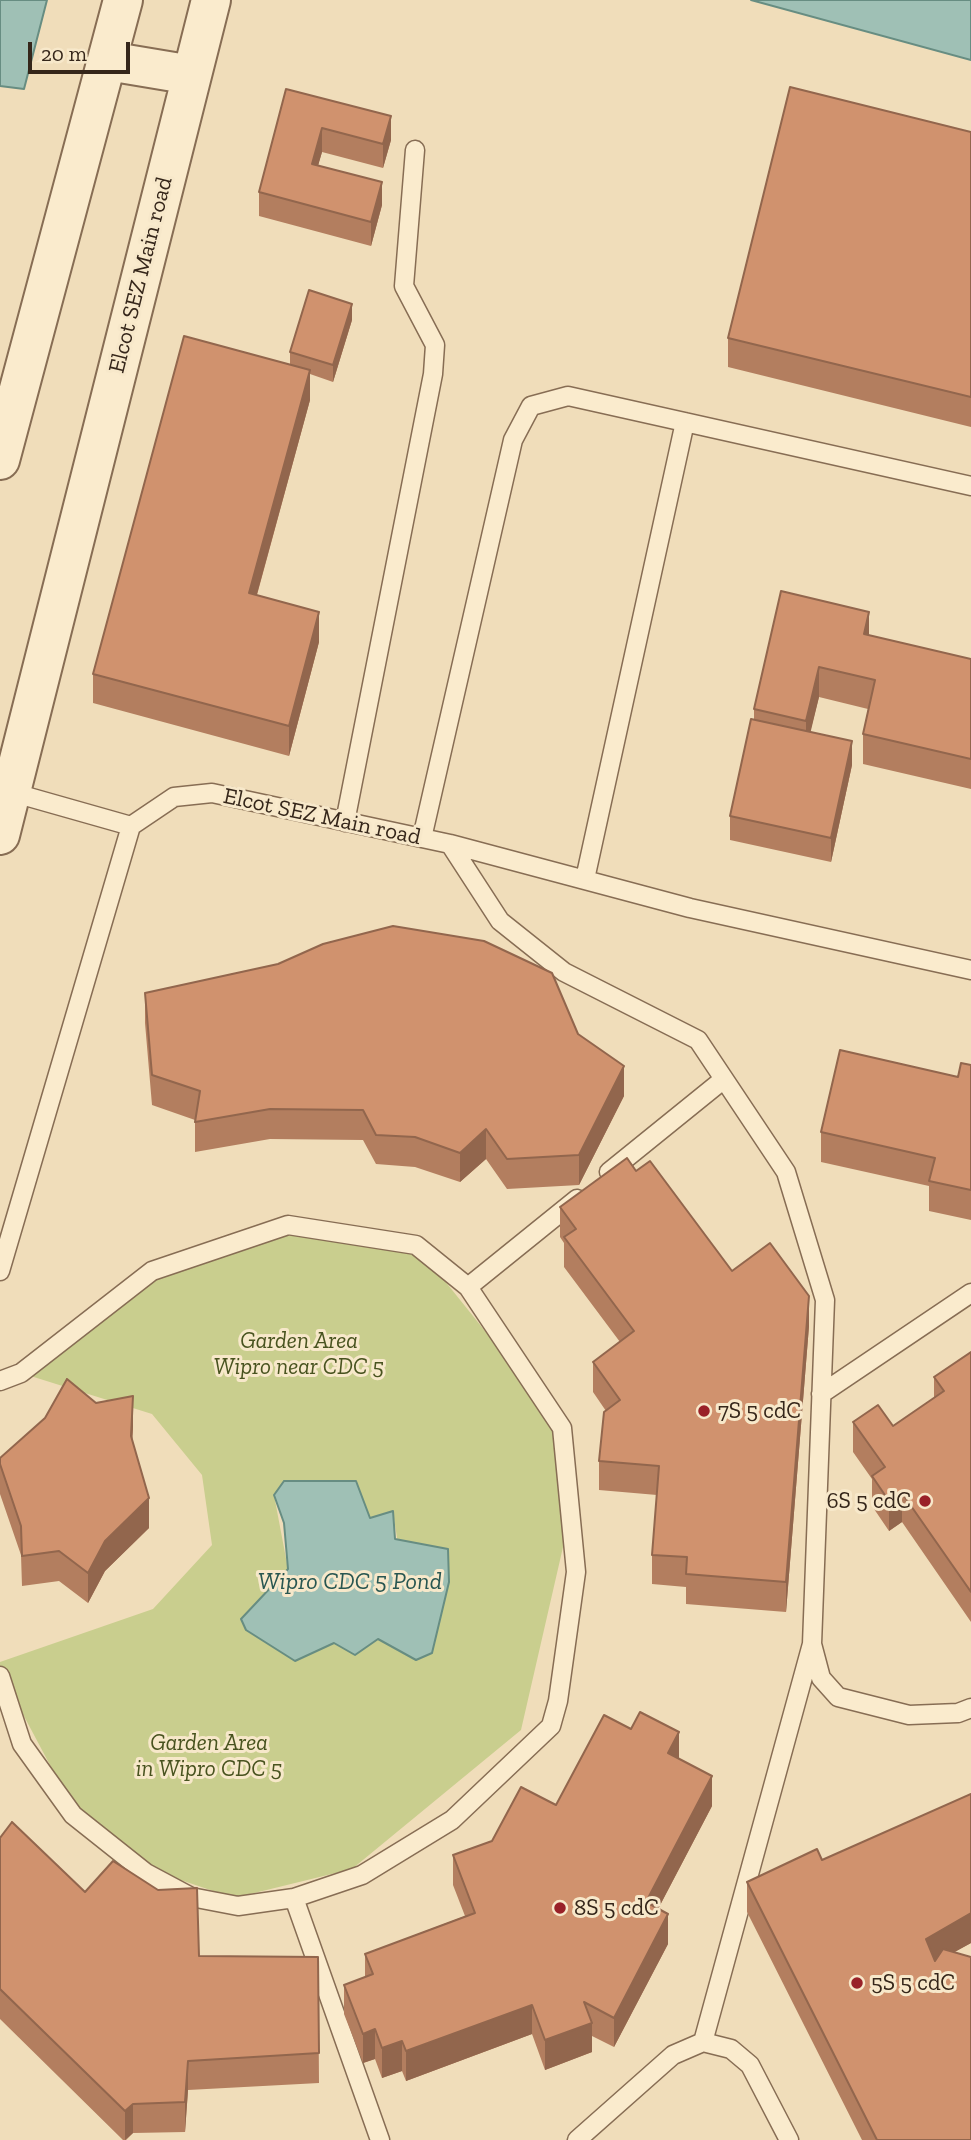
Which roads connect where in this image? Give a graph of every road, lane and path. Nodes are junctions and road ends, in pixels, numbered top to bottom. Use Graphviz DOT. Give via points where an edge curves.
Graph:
graph roads {
  1 [pos="123,0"];
  2 [pos="211,0"];
  3 [pos="108,61"];
  4 [pos="192,75"];
  5 [pos="415,150"];
  6 [pos="12,370"];
  7 [pos="685,422"];
  8 [pos="1,450"];
  9 [pos="971,486"];
  10 [pos="11,792"];
  11 [pos="345,822"];
  12 [pos="131,826"];
  13 [pos="0,835"];
  14 [pos="422,838"];
  15 [pos="450,844"];
  16 [pos="584,879"];
  17 [pos="971,970"];
  18 [pos="724,1079"];
  19 [pos="0,1271"];
  20 [pos="468,1286"];
  21 [pos="971,1293"];
  22 [pos="0,1381"];
  23 [pos="821,1394"];
  24 [pos="812,1644"];
  25 [pos="0,1676"];
  26 [pos="971,1708"];
  27 [pos="294,1898"];
  28 [pos="703,2042"];
  29 [pos="380,2140"];
  30 [pos="577,2140"];
  31 [pos="789,2140"];
  1 -- 3 [label="street"];
  2 -- 4 [label="street, Elcot SEZ Main road"];
  3 -- 4 [label="street"];
  3 -- 6 [label="street"];
  4 -- 10 [label="street, Elcot SEZ Main road"];
  5 -- 11 [label="lane" via="404,286 435,345 433,374"];
  6 -- 8 [label="street"];
  7 -- 9 [label="lane"];
  7 -- 14 [label="lane" via="568,396 531,406 513,440"];
  7 -- 16 [label="lane"];
  10 -- 12 [label="lane"];
  10 -- 13 [label="street, Elcot SEZ Main road"];
  11 -- 12 [label="lane, Elcot SEZ Main road" via="212,793 174,797"];
  11 -- 14 [label="lane, Elcot SEZ Main road"];
  12 -- 19 [label="lane"];
  14 -- 15 [label="lane, Elcot SEZ Main road"];
  15 -- 16 [label="lane, Elcot SEZ Main road"];
  15 -- 18 [label="lane" via="500,920 564,972 698,1040"];
  16 -- 17 [label="lane, Elcot SEZ Main road" via="690,908"];
  18 -- 20 [label="lane"];
  18 -- 23 [label="lane" via="786,1172 825,1300"];
  20 -- 22 [label="lane" via="416,1245 288,1225 152,1270 21,1373"];
  20 -- 27 [label="lane" via="562,1428 576,1572 551,1726 452,1820 362,1875"];
  21 -- 23 [label="lane"];
  23 -- 24 [label="lane"];
  24 -- 26 [label="lane" via="821,1678 838,1697 909,1715 958,1713"];
  24 -- 28 [label="lane"];
  25 -- 27 [label="lane" via="22,1744 73,1815 146,1873 191,1897 238,1906"];
  27 -- 29 [label="lane"];
  28 -- 30 [label="lane" via="673,2055"];
  28 -- 31 [label="lane" via="731,2049 750,2065"];
}
